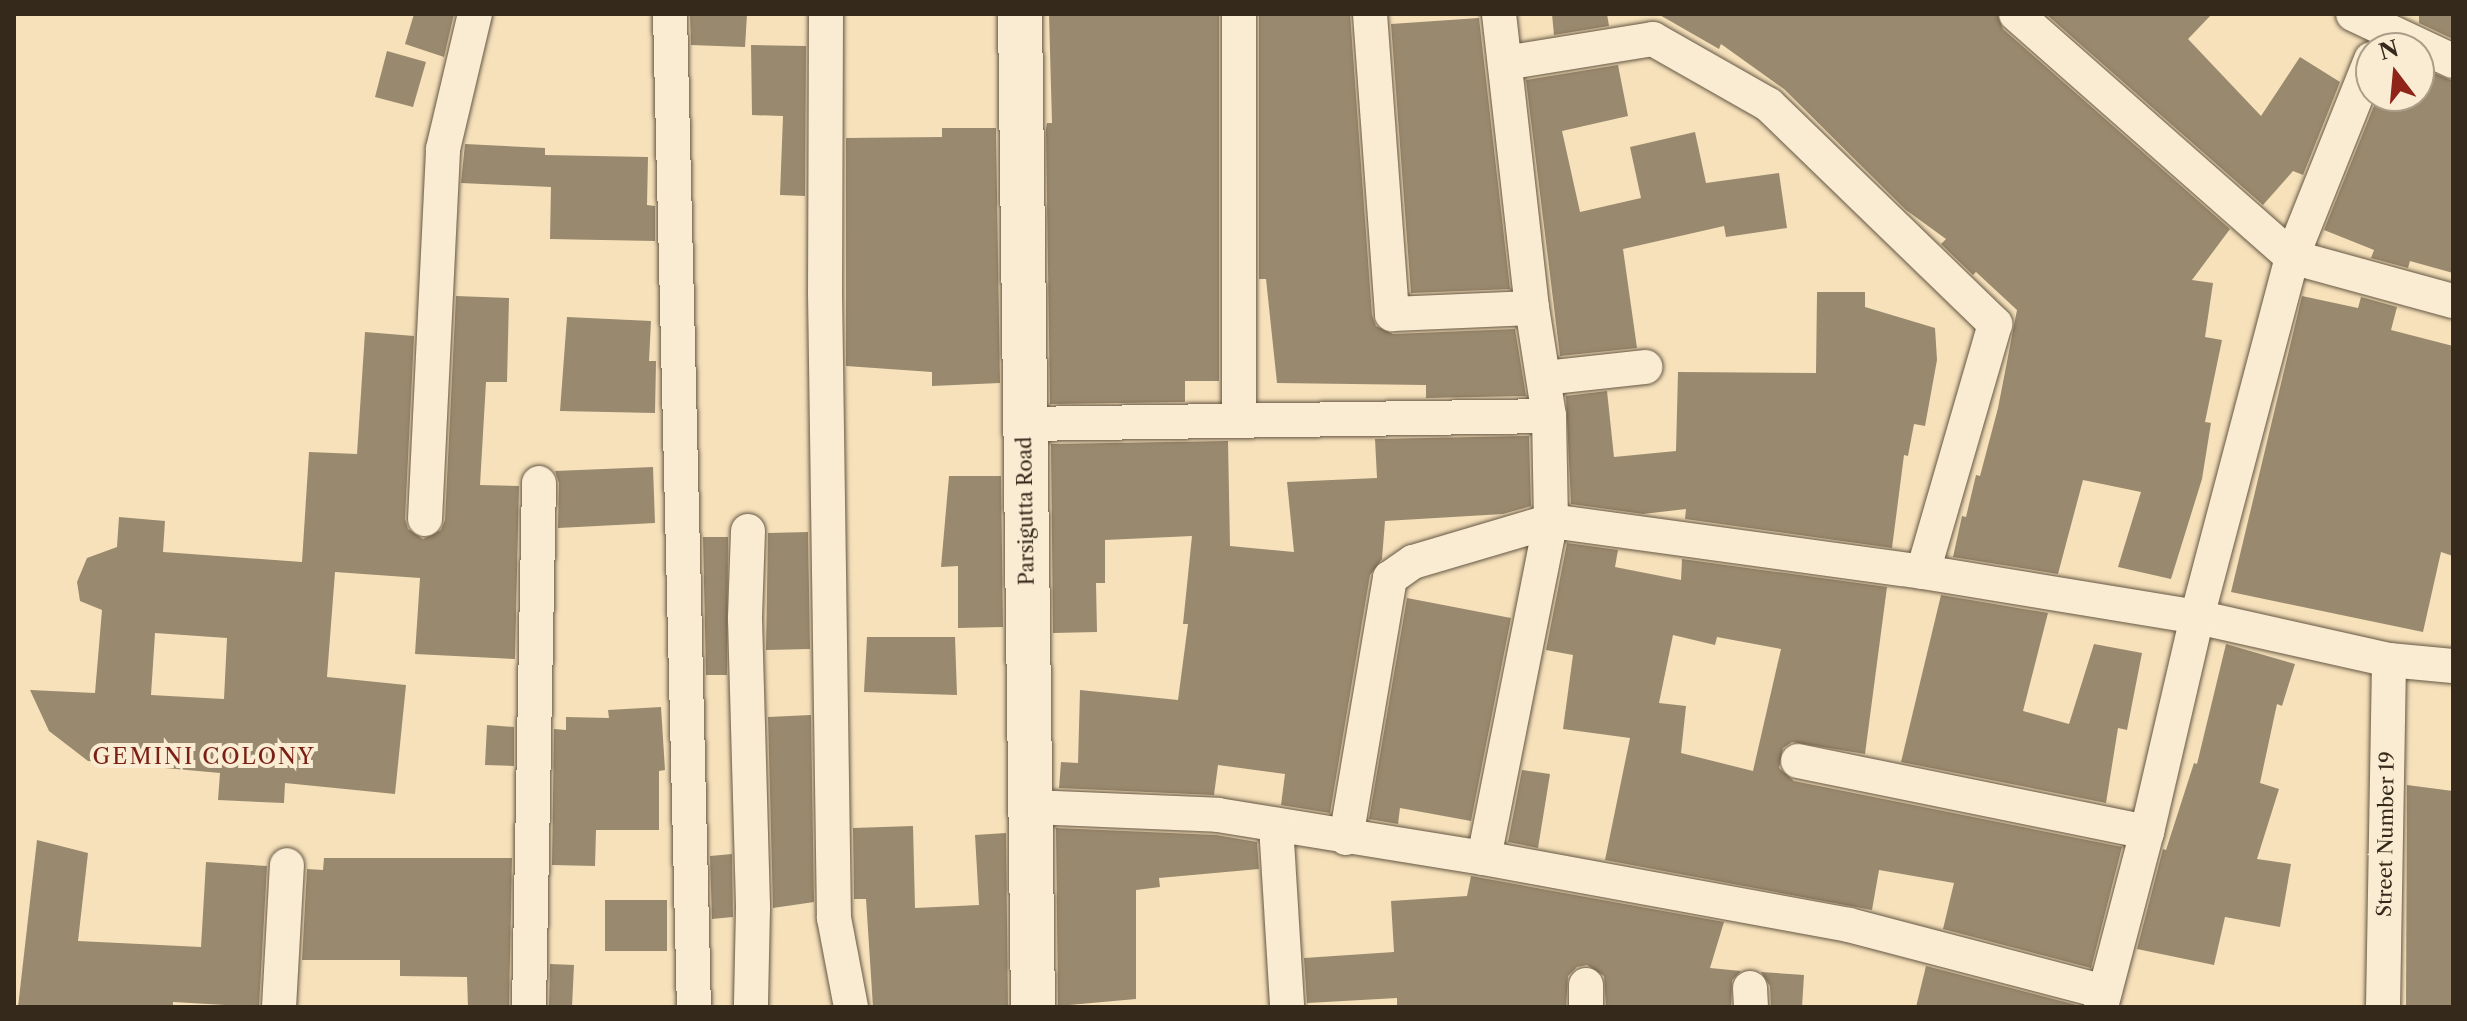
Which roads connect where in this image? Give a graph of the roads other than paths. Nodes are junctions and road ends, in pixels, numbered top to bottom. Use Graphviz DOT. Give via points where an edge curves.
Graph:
graph roads {
  1 [pos="475,14"];
  2 [pos="670,14"];
  3 [pos="826,14"];
  4 [pos="1020,14"];
  5 [pos="1239,14"];
  6 [pos="1370,14"];
  7 [pos="1499,14"];
  8 [pos="2016,14"];
  9 [pos="2353,14"];
  10 [pos="2373,32"];
  11 [pos="1505,63"];
  12 [pos="2355,100"];
  13 [pos="2292,257"];
  14 [pos="2453,301"];
  15 [pos="1532,308"];
  16 [pos="1645,367"];
  17 [pos="1544,378"];
  18 [pos="1549,416"];
  19 [pos="1239,420"];
  20 [pos="1024,424"];
  21 [pos="539,483"];
  22 [pos="425,519"];
  23 [pos="1551,521"];
  24 [pos="748,531"];
  25 [pos="1923,572"];
  26 [pos="2197,617"];
  27 [pos="2389,660"];
  28 [pos="2453,666"];
  29 [pos="1798,761"];
  30 [pos="1031,807"];
  31 [pos="1276,825"];
  32 [pos="2147,832"];
  33 [pos="1346,838"];
  34 [pos="1484,858"];
  35 [pos="287,865"];
  36 [pos="2102,1000"];
  37 [pos="279,1007"];
  38 [pos="529,1007"];
  39 [pos="694,1007"];
  40 [pos="751,1007"];
  41 [pos="851,1007"];
  42 [pos="1033,1007"];
  43 [pos="1287,1007"];
  44 [pos="2383,1007"];
  1 -- 22 [label="street" via="443,149"];
  2 -- 39 [label="street"];
  3 -- 41 [label="street" via="834,918"];
  4 -- 20 [label="street, Parsigutta Road"];
  5 -- 19 [label="street"];
  6 -- 15 [label="street" via="1392,314"];
  7 -- 11 [label="street"];
  8 -- 13 [label="street"];
  9 -- 10 [label="street"];
  11 -- 15 [label="street"];
  11 -- 25 [label="street" via="1653,39 1769,105 1995,324"];
  12 -- 13 [label="street"];
  13 -- 14 [label="street"];
  13 -- 26 [label="street"];
  15 -- 17 [label="street"];
  16 -- 17 [label="street"];
  17 -- 18 [label="street"];
  18 -- 19 [label="street"];
  18 -- 23 [label="street"];
  19 -- 20 [label="street"];
  20 -- 30 [label="street, Parsigutta Road"];
  21 -- 38 [label="street"];
  23 -- 25 [label="street"];
  23 -- 33 [label="street" via="1413,562 1390,578"];
  23 -- 34 [label="street"];
  24 -- 40 [label="street"];
  25 -- 26 [label="street"];
  26 -- 27 [label="street"];
  26 -- 32 [label="street"];
  27 -- 28 [label="street"];
  27 -- 44 [label="street, Street Number 19"];
  29 -- 32 [label="street"];
  30 -- 31 [label="street" via="1218,815"];
  30 -- 42 [label="street, Parsigutta Road"];
  31 -- 33 [label="street"];
  31 -- 43 [label="street"];
  32 -- 36 [label="street"];
  33 -- 34 [label="street"];
  34 -- 36 [label="street" via="1849,925"];
  35 -- 37 [label="street"];
}
